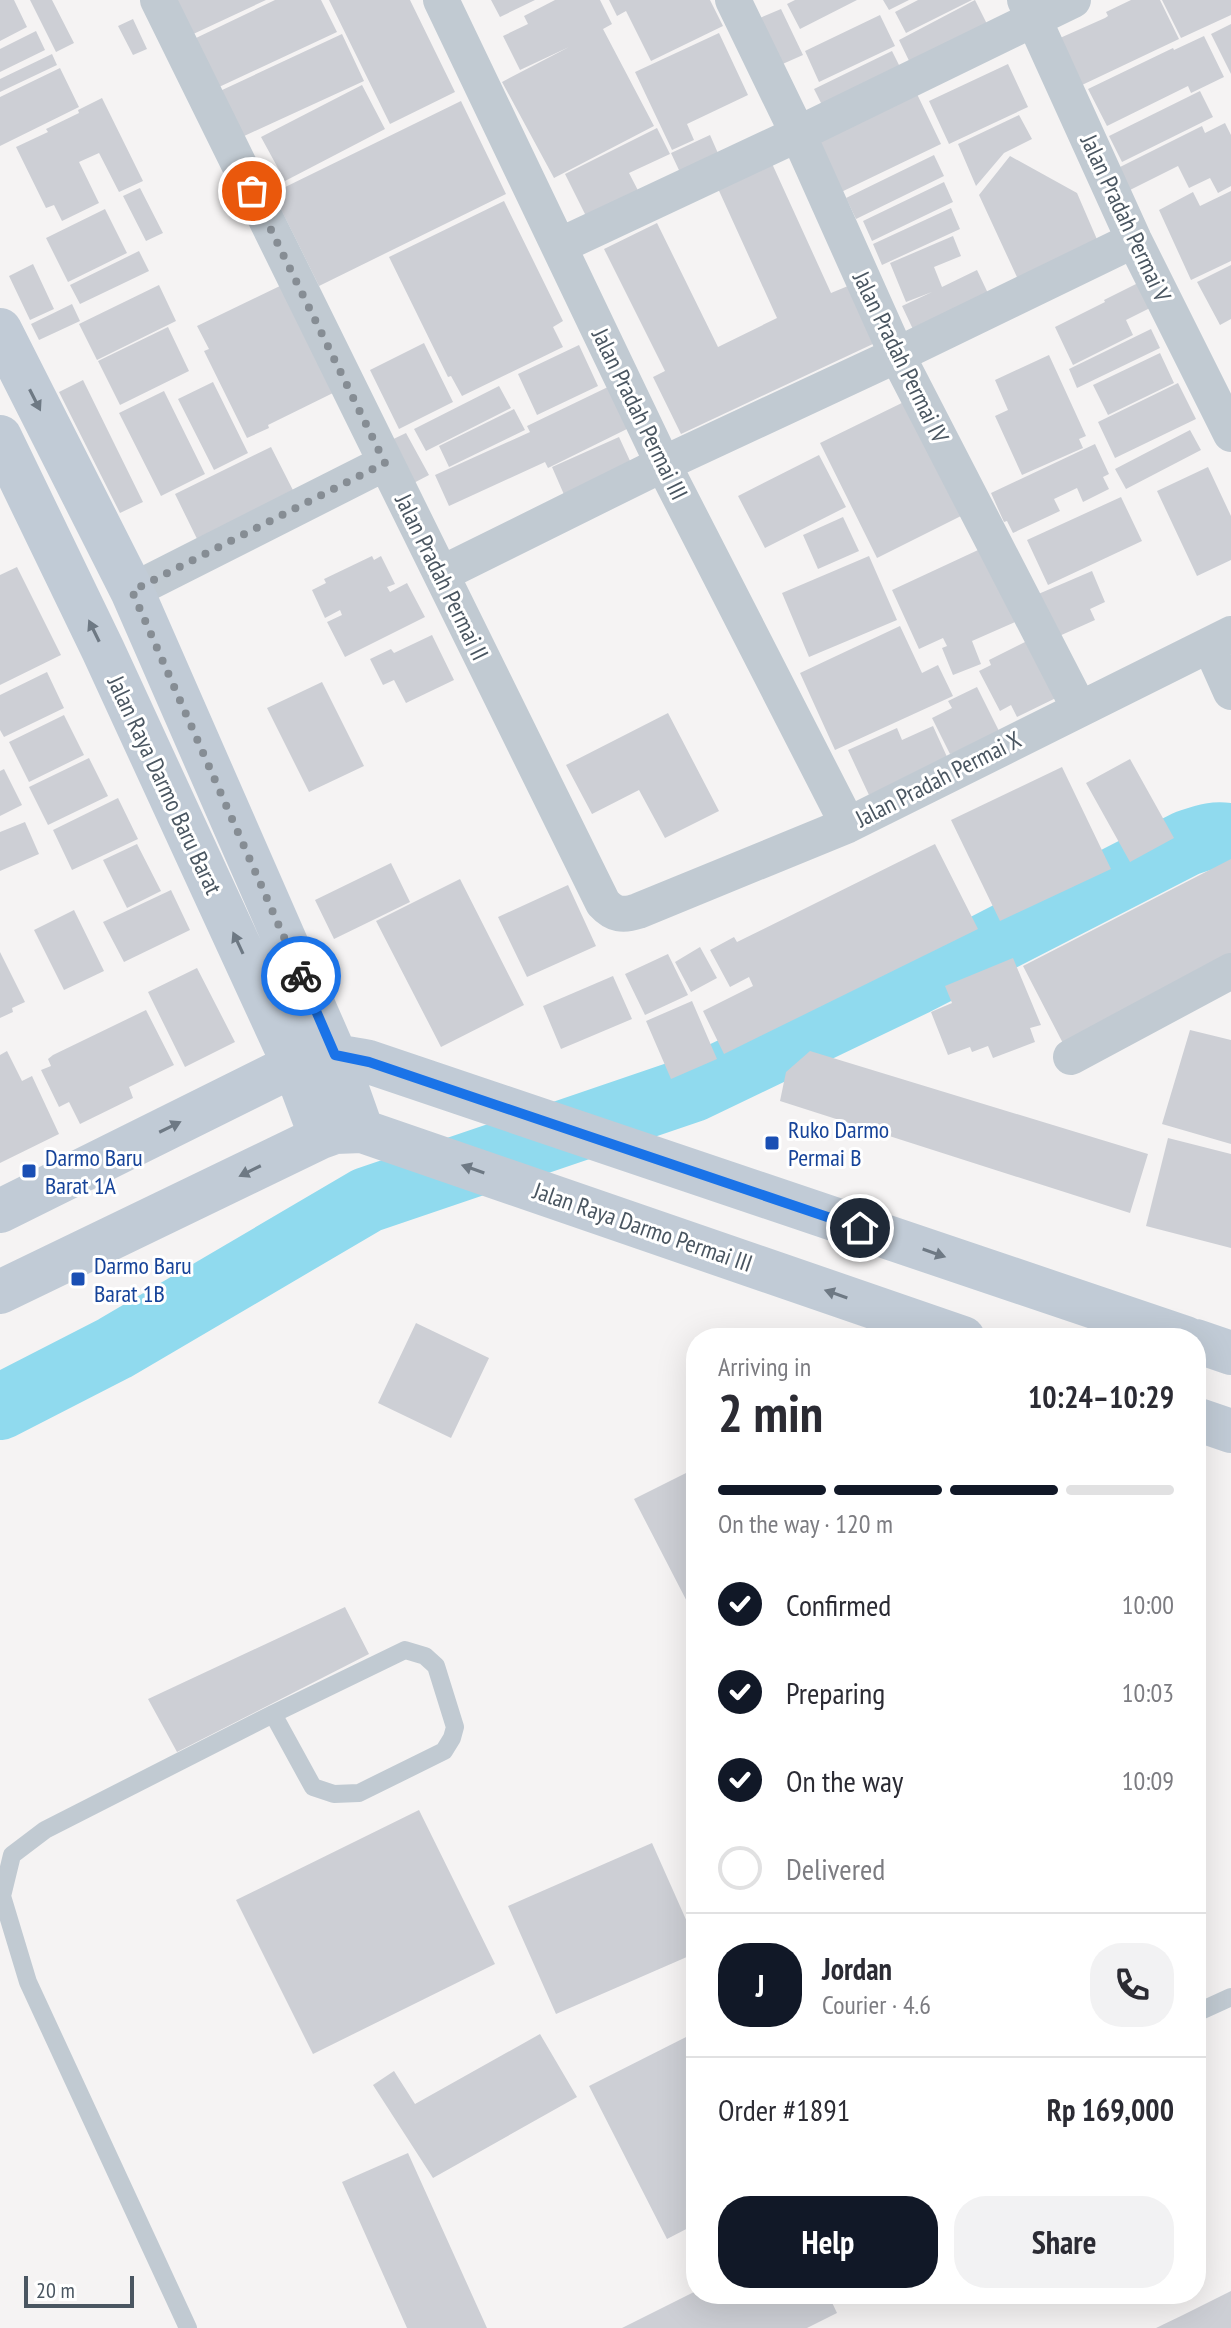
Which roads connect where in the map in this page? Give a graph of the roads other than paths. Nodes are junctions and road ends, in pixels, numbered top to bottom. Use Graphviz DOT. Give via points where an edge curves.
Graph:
graph roads {
  1 [pos="158,0"];
  2 [pos="441,0"];
  3 [pos="733,0"];
  4 [pos="1073,0"];
  5 [pos="1030,9"];
  6 [pos="798,134"];
  7 [pos="1134,240"];
  8 [pos="559,246"];
  9 [pos="0,330"];
  10 [pos="897,355"];
  11 [pos="1231,434"];
  12 [pos="0,437"];
  13 [pos="385,463"];
  14 [pos="663,464"];
  15 [pos="441,574"];
  16 [pos="132,591"];
  17 [pos="1220,640"];
  18 [pos="1231,692"];
  19 [pos="1079,708"];
  20 [pos="848,825"];
  21 [pos="638,911"];
  22 [pos="1231,971"];
  23 [pos="1071,1057"];
  24 [pos="315,1060"];
  25 [pos="341,1134"];
  26 [pos="0,1211"];
  27 [pos="0,1292"];
  28 [pos="934,1328"];
  29 [pos="1156,1328"];
  30 [pos="1206,1344"];
  31 [pos="1231,1353"];
  32 [pos="273,1714"];
  33 [pos="1231,1997"];
  34 [pos="1206,2008"];
  35 [pos="188,2328"];
  1 -- 13 [label="street, Jalan Pradah Permai II"];
  2 -- 8 [label="street, Jalan Pradah Permai III"];
  3 -- 6 [label="street, Jalan Pradah Permai IV"];
  4 -- 5 [label="street"];
  5 -- 6 [label="street"];
  5 -- 7 [label="street, Jalan Pradah Permai V"];
  6 -- 8 [label="street"];
  6 -- 10 [label="street, Jalan Pradah Permai IV"];
  7 -- 10 [label="street"];
  7 -- 11 [label="street, Jalan Pradah Permai V"];
  8 -- 14 [label="street, Jalan Pradah Permai III"];
  9 -- 16 [label="main road, Jalan Raya Darmo Baru Barat, one-way"];
  10 -- 14 [label="street"];
  10 -- 19 [label="street, Jalan Pradah Permai IV"];
  24 -- 12 [label="main road, Jalan Raya Darmo Baru Barat, one-way" via="103,650"];
  13 -- 15 [label="street, Jalan Pradah Permai II"];
  13 -- 16 [label="street"];
  14 -- 15 [label="street"];
  14 -- 20 [label="street, Jalan Pradah Permai III"];
  15 -- 21 [label="street, Jalan Pradah Permai II" via="603,903 616,914"];
  16 -- 24 [label="main road, Jalan Raya Darmo Baru Barat"];
  17 -- 18 [label="street"];
  17 -- 19 [label="street, Jalan Pradah Permai X"];
  19 -- 20 [label="street, Jalan Pradah Permai X"];
  20 -- 21 [label="street, Jalan Pradah Permai X"];
  22 -- 23 [label="street"];
  24 -- 25 [label="main road, Jalan Raya Darmo Baru Barat"];
  26 -- 24 [label="main road, one-way"];
  24 -- 29 [label="main road, one-way" via="369,1062"];
  25 -- 27 [label="main road, one-way"];
  28 -- 25 [label="main road, Jalan Raya Darmo Permai III, one-way" via="422,1152"];
  30 -- 31 [label="main road"];
  32 -- 32 [label="lane" via="313,1787 334,1794 359,1793 444,1751 455,1727 436,1666 405,1650"];
  32 -- 35 [label="lane" via="45,1830 12,1855 2,1896 28,1982"];
  33 -- 34 [label="lane"];
}
